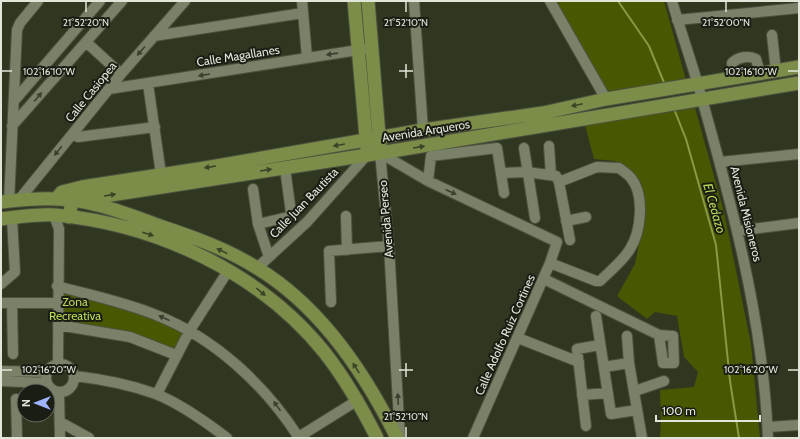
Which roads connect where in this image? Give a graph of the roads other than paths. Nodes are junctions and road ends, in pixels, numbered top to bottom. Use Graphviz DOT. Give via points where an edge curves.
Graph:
graph roads {
  1 [pos="38,1"];
  2 [pos="100,1"];
  3 [pos="122,1"];
  4 [pos="186,1"];
  5 [pos="302,1"];
  6 [pos="354,1"];
  7 [pos="368,1"];
  8 [pos="414,1"];
  9 [pos="550,1"];
  10 [pos="672,1"];
  11 [pos="799,8"];
  12 [pos="304,13"];
  13 [pos="677,20"];
  14 [pos="772,35"];
  15 [pos="154,36"];
  16 [pos="86,42"];
  17 [pos="371,48"];
  18 [pos="357,50"];
  19 [pos="307,58"];
  20 [pos="799,67"];
  21 [pos="776,71"];
  22 [pos="121,74"];
  23 [pos="760,74"];
  24 [pos="733,79"];
  25 [pos="799,83"];
  26 [pos="148,84"];
  27 [pos="694,86"];
  28 [pos="109,89"];
  29 [pos="606,99"];
  30 [pos="697,100"];
  31 [pos="14,101"];
  32 [pos="12,126"];
  33 [pos="155,127"];
  34 [pos="423,130"];
  35 [pos="73,133"];
  36 [pos="372,139"];
  37 [pos="549,146"];
  38 [pos="524,148"];
  39 [pos="374,154"];
  40 [pos="799,154"];
  41 [pos="720,162"];
  42 [pos="285,168"];
  43 [pos="527,172"];
  44 [pos="501,173"];
  45 [pos="160,174"];
  46 [pos="551,174"];
  47 [pos="428,181"];
  48 [pos="559,182"];
  49 [pos="253,189"];
  50 [pos="504,193"];
  51 [pos="56,199"];
  52 [pos="72,200"];
  53 [pos="9,202"];
  54 [pos="54,215"];
  55 [pos="346,216"];
  56 [pos="69,217"];
  57 [pos="586,217"];
  58 [pos="7,218"];
  59 [pos="535,218"];
  60 [pos="566,221"];
  61 [pos="258,224"];
  62 [pos="799,224"];
  63 [pos="59,229"];
  64 [pos="737,231"];
  65 [pos="570,240"];
  66 [pos="389,246"];
  67 [pos="347,250"];
  68 [pos="269,257"];
  69 [pos="550,263"];
  70 [pos="257,268"];
  71 [pos="228,270"];
  72 [pos="544,279"];
  73 [pos="1,284"];
  74 [pos="57,286"];
  75 [pos="330,302"];
  76 [pos="1,303"];
  77 [pos="12,303"];
  78 [pos="58,303"];
  79 [pos="596,316"];
  80 [pos="58,325"];
  81 [pos="190,330"];
  82 [pos="659,335"];
  83 [pos="627,336"];
  84 [pos="518,338"];
  85 [pos="600,345"];
  86 [pos="14,354"];
  87 [pos="176,355"];
  88 [pos="579,362"];
  89 [pos="630,363"];
  90 [pos="58,364"];
  91 [pos="604,367"];
  92 [pos="1,371"];
  93 [pos="75,376"];
  94 [pos="47,377"];
  95 [pos="1,380"];
  96 [pos="664,381"];
  97 [pos="636,391"];
  98 [pos="59,392"];
  99 [pos="608,393"];
  100 [pos="156,394"];
  101 [pos="582,395"];
  102 [pos="358,400"];
  103 [pos="637,410"];
  104 [pos="60,422"];
  105 [pos="17,423"];
  106 [pos="799,425"];
  107 [pos="586,426"];
  108 [pos="768,427"];
  109 [pos="17,438"];
  110 [pos="60,438"];
  111 [pos="89,438"];
  112 [pos="227,438"];
  113 [pos="299,438"];
  114 [pos="377,438"];
  115 [pos="398,438"];
  116 [pos="473,438"];
  117 [pos="642,438"];
  118 [pos="768,438"];
  1 -- 31 [label="street" via="20,23"];
  2 -- 31 [label="street"];
  3 -- 16 [label="street"];
  4 -- 15 [label="street, Calle Casiopea"];
  5 -- 12 [label="street"];
  6 -- 18 [label="main road, Avenida Perseo"];
  7 -- 17 [label="main road, Avenida Perseo"];
  8 -- 34 [label="street"];
  9 -- 29 [label="street"];
  10 -- 13 [label="street, Avenida Misioneros"];
  11 -- 13 [label="street"];
  12 -- 15 [label="street"];
  12 -- 19 [label="street"];
  13 -- 27 [label="street, Avenida Misioneros"];
  14 -- 21 [label="street"];
  15 -- 22 [label="street, Calle Casiopea, one-way"];
  16 -- 22 [label="street"];
  32 -- 16 [label="street, one-way"];
  17 -- 18 [label="street, Calle Magallanes"];
  17 -- 36 [label="main road, Avenida Perseo"];
  18 -- 19 [label="street, Calle Magallanes, one-way"];
  18 -- 36 [label="main road, Avenida Perseo"];
  19 -- 26 [label="street, Calle Magallanes, one-way"];
  20 -- 21 [label="main road, Avenida Arqueros"];
  21 -- 23 [label="main road, Avenida Arqueros"];
  22 -- 28 [label="street, Calle Casiopea"];
  23 -- 24 [label="main road, Avenida Arqueros"];
  23 -- 24 [label="street" via="756,59 747,57 732,62"];
  24 -- 27 [label="main road, Avenida Arqueros"];
  25 -- 30 [label="main road, Avenida Arqueros"];
  26 -- 28 [label="street, Calle Magallanes"];
  26 -- 33 [label="street"];
  27 -- 29 [label="main road, Avenida Arqueros"];
  27 -- 30 [label="street, Avenida Misioneros"];
  28 -- 35 [label="street, Calle Casiopea"];
  29 -- 34 [label="main road, Avenida Arqueros, one-way" via="543,113"];
  39 -- 30 [label="main road, Avenida Arqueros, one-way"];
  30 -- 41 [label="street, Avenida Misioneros"];
  31 -- 32 [label="street"];
  32 -- 53 [label="street"];
  33 -- 35 [label="street" via="78,137"];
  33 -- 45 [label="street"];
  34 -- 36 [label="main road, Avenida Arqueros"];
  35 -- 53 [label="street, Calle Casiopea, one-way"];
  36 -- 39 [label="main road, Avenida Perseo"];
  36 -- 45 [label="main road, Avenida Arqueros, one-way"];
  37 -- 46 [label="street"];
  38 -- 43 [label="street"];
  39 -- 42 [label="main road, Avenida Arqueros"];
  39 -- 47 [label="street"];
  39 -- 66 [label="street, Avenida Perseo"];
  39 -- 68 [label="street, Calle Juan Bautista"];
  40 -- 41 [label="street"];
  41 -- 64 [label="street, Avenida Misioneros"];
  52 -- 42 [label="main road, Avenida Arqueros, one-way"];
  42 -- 61 [label="street" via="291,213 288,217"];
  43 -- 44 [label="street"];
  43 -- 46 [label="street"];
  43 -- 59 [label="street"];
  44 -- 47 [label="street" via="497,148 431,156"];
  44 -- 50 [label="street"];
  45 -- 51 [label="main road, Avenida Arqueros" via="68,190"];
  46 -- 48 [label="street" via="556,176"];
  47 -- 69 [label="street, Calle Adolfo Ruiz Cortines, one-way" via="557,242"];
  48 -- 60 [label="street"];
  48 -- 69 [label="street" via="597,167 619,168 632,179 639,199 640,213 637,236 630,250 600,281"];
  49 -- 61 [label="street"];
  51 -- 52 [label="main road"];
  51 -- 53 [label="main road"];
  51 -- 54 [label="main road"];
  52 -- 56 [label="main road"];
  70 -- 52 [label="main road, one-way" via="202,240 117,210"];
  54 -- 56 [label="main road"];
  54 -- 58 [label="main road"];
  54 -- 63 [label="street"];
  55 -- 67 [label="street"];
  56 -- 63 [label="street"];
  56 -- 71 [label="main road, one-way" via="150,234"];
  57 -- 60 [label="street"];
  58 -- 73 [label="street" via="15,272"];
  60 -- 65 [label="street"];
  61 -- 68 [label="street"];
  62 -- 64 [label="street"];
  63 -- 74 [label="street"];
  64 -- 108 [label="street, Avenida Misioneros" via="753,299 763,358"];
  66 -- 67 [label="street"];
  115 -- 66 [label="street, Avenida Perseo, one-way"];
  67 -- 75 [label="street" via="329,251"];
  68 -- 70 [label="street, Calle Juan Bautista"];
  69 -- 72 [label="street, Calle Adolfo Ruiz Cortines"];
  115 -- 70 [label="main road, one-way" via="346,352 320,321 292,294"];
  71 -- 81 [label="street"];
  71 -- 102 [label="main road, one-way" via="258,289 286,314 324,352"];
  72 -- 82 [label="street"];
  72 -- 84 [label="street, Calle Adolfo Ruiz Cortines"];
  74 -- 78 [label="street"];
  81 -- 74 [label="street, one-way" via="138,308"];
  76 -- 77 [label="street"];
  77 -- 78 [label="street"];
  77 -- 86 [label="street"];
  78 -- 80 [label="street"];
  79 -- 85 [label="street"];
  80 -- 87 [label="street" via="130,336"];
  80 -- 90 [label="street"];
  81 -- 87 [label="street"];
  113 -- 81 [label="street, one-way" via="268,395 236,365"];
  83 -- 89 [label="street"];
  84 -- 88 [label="street"];
  84 -- 116 [label="street, Calle Adolfo Ruiz Cortines"];
  85 -- 88 [label="street" via="577,349"];
  85 -- 91 [label="street"];
  87 -- 100 [label="street"];
  88 -- 101 [label="street"];
  89 -- 91 [label="street"];
  89 -- 97 [label="street"];
  90 -- 93 [label="street" via="68,365"];
  90 -- 94 [label="street" via="50,368"];
  91 -- 99 [label="street"];
  92 -- 94 [label="street"];
  93 -- 98 [label="street" via="69,390"];
  93 -- 100 [label="street"];
  94 -- 95 [label="street"];
  94 -- 98 [label="street" via="50,388"];
  96 -- 97 [label="street"];
  97 -- 103 [label="street"];
  98 -- 104 [label="street"];
  99 -- 101 [label="street"];
  99 -- 103 [label="street" via="611,414"];
  100 -- 112 [label="street" via="203,420"];
  101 -- 107 [label="street"];
  102 -- 113 [label="street"];
  102 -- 114 [label="main road"];
  103 -- 117 [label="street"];
  104 -- 110 [label="street"];
  104 -- 111 [label="street"];
  105 -- 109 [label="street"];
  106 -- 108 [label="street"];
  108 -- 118 [label="street, Avenida Misioneros"];
}
